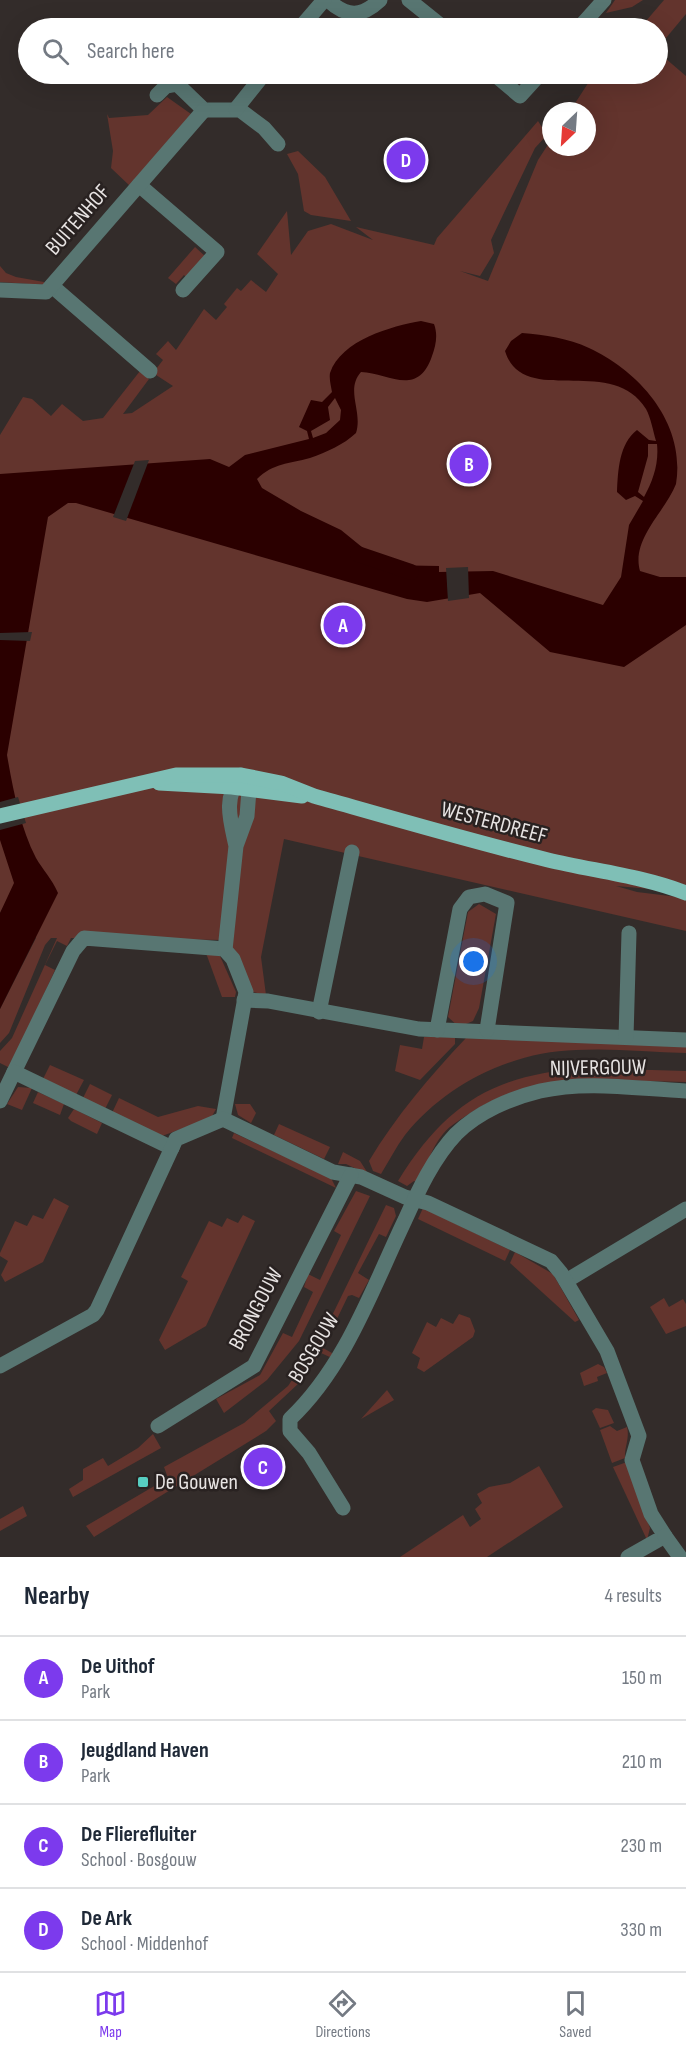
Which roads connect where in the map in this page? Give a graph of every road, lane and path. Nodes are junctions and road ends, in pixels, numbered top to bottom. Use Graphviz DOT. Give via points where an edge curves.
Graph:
graph roads {
  1 [pos="326,0"];
  2 [pos="380,0"];
  3 [pos="409,0"];
  4 [pos="604,0"];
  5 [pos="309,18"];
  6 [pos="432,18"];
  7 [pos="588,18"];
  8 [pos="256,84"];
  9 [pos="506,84"];
  10 [pos="531,84"];
  11 [pos="157,95"];
  12 [pos="236,109"];
  13 [pos="204,110"];
  14 [pos="278,144"];
  15 [pos="139,185"];
  16 [pos="52,286"];
  17 [pos="0,290"];
  18 [pos="183,290"];
  19 [pos="150,371"];
  20 [pos="241,775"];
  21 [pos="150,782"];
  22 [pos="232,787"];
  23 [pos="249,790"];
  24 [pos="314,796"];
  25 [pos="0,816"];
  26 [pos="236,846"];
  27 [pos="352,852"];
  28 [pos="686,882"];
  29 [pos="665,884"];
  30 [pos="686,893"];
  31 [pos="629,933"];
  32 [pos="225,949"];
  33 [pos="244,1000"];
  34 [pos="320,1012"];
  35 [pos="437,1030"];
  36 [pos="487,1030"];
  37 [pos="626,1037"];
  38 [pos="686,1040"];
  39 [pos="14,1072"];
  40 [pos="686,1091"];
  41 [pos="0,1101"];
  42 [pos="223,1119"];
  43 [pos="172,1148"];
  44 [pos="351,1175"];
  45 [pos="414,1199"];
  46 [pos="686,1209"];
  47 [pos="566,1281"];
  48 [pos="0,1366"];
  49 [pos="158,1426"];
  50 [pos="343,1509"];
  51 [pos="665,1536"];
  52 [pos="628,1557"];
  53 [pos="680,1557"];
  1 -- 2 [label="street" via="346,12 359,13 369,11"];
  1 -- 5 [label="street"];
  3 -- 6 [label="street"];
  4 -- 7 [label="street"];
  8 -- 12 [label="street"];
  9 -- 10 [label="street" via="520,96"];
  11 -- 13 [label="street" via="166,86 177,84"];
  12 -- 13 [label="street"];
  12 -- 14 [label="street"];
  13 -- 15 [label="street, BUITENHOF"];
  15 -- 16 [label="street, BUITENHOF"];
  15 -- 18 [label="street, BUITENHOF" via="217,252"];
  16 -- 17 [label="street, BUITENHOF" via="46,292"];
  16 -- 19 [label="street, BUITENHOF"];
  20 -- 21 [label="main road, WESTERDREEF" via="177,775"];
  20 -- 22 [label="street"];
  20 -- 23 [label="street"];
  20 -- 24 [label="main road, WESTERDREEF" via="281,783"];
  21 -- 22 [label="main road, WESTERDREEF"];
  21 -- 25 [label="main road, WESTERDREEF"];
  22 -- 23 [label="main road, WESTERDREEF"];
  22 -- 26 [label="street" via="229,814"];
  23 -- 24 [label="main road, WESTERDREEF"];
  23 -- 26 [label="street" via="247,816"];
  24 -- 29 [label="main road, WESTERDREEF" via="598,873"];
  26 -- 32 [label="street"];
  27 -- 34 [label="street"];
  28 -- 29 [label="main road, WESTERDREEF"];
  29 -- 30 [label="main road, WESTERDREEF"];
  31 -- 37 [label="street, NIJVERGOUW"];
  32 -- 33 [label="street" via="246,992"];
  32 -- 39 [label="street" via="84,938 73,951"];
  33 -- 34 [label="street, NIJVERGOUW"];
  33 -- 42 [label="street"];
  34 -- 35 [label="street, NIJVERGOUW"];
  35 -- 36 [label="street, NIJVERGOUW"];
  35 -- 36 [label="street" via="460,909 469,897 485,894 507,903"];
  36 -- 37 [label="street, NIJVERGOUW"];
  37 -- 38 [label="street, NIJVERGOUW"];
  39 -- 41 [label="street"];
  39 -- 43 [label="street"];
  40 -- 45 [label="street, NIJVERGOUW" via="568,1088 543,1090 510,1100 457,1133"];
  42 -- 43 [label="street" via="183,1135"];
  42 -- 44 [label="street" via="333,1172"];
  43 -- 48 [label="street" via="93,1315"];
  44 -- 45 [label="street"];
  44 -- 49 [label="street, BRONGOUW" via="254,1366"];
  45 -- 47 [label="street" via="544,1257"];
  45 -- 50 [label="street, BOSGOUW" via="340,1359 313,1398 290,1419 291,1431"];
  46 -- 47 [label="street"];
  47 -- 51 [label="street" via="611,1361 639,1436 632,1460 651,1514"];
  51 -- 52 [label="street"];
  51 -- 53 [label="street"];
}
